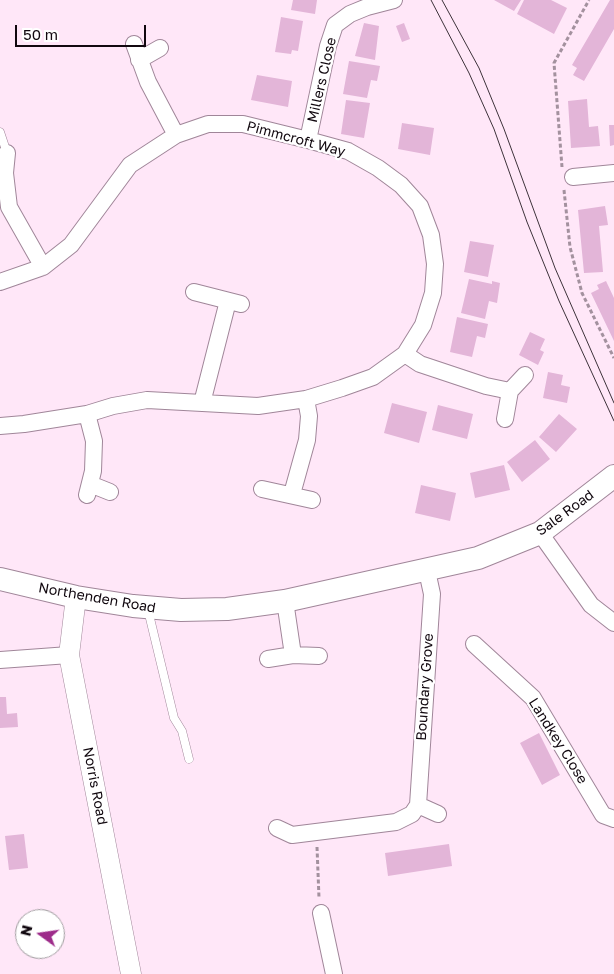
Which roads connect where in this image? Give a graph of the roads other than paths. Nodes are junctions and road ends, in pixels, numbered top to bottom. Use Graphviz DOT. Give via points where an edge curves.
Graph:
graph roads {
  1 [pos="394,0"];
  2 [pos="134,44"];
  3 [pos="160,48"];
  4 [pos="139,60"];
  5 [pos="0,132"];
  6 [pos="176,135"];
  7 [pos="308,140"];
  8 [pos="7,153"];
  9 [pos="614,173"];
  10 [pos="3,174"];
  11 [pos="573,177"];
  12 [pos="43,267"];
  13 [pos="0,282"];
  14 [pos="194,292"];
  15 [pos="405,354"];
  16 [pos="526,374"];
  17 [pos="510,392"];
  18 [pos="306,398"];
  19 [pos="202,404"];
  20 [pos="87,414"];
  21 [pos="505,419"];
  22 [pos="0,426"];
  23 [pos="614,476"];
  24 [pos="262,489"];
  25 [pos="110,492"];
  26 [pos="292,494"];
  27 [pos="312,500"];
  28 [pos="540,533"];
  29 [pos="457,564"];
  30 [pos="426,571"];
  31 [pos="0,579"];
  32 [pos="76,597"];
  33 [pos="285,601"];
  34 [pos="147,608"];
  35 [pos="614,622"];
  36 [pos="474,644"];
  37 [pos="70,655"];
  38 [pos="293,655"];
  39 [pos="319,656"];
  40 [pos="268,659"];
  41 [pos="0,660"];
  42 [pos="188,759"];
  43 [pos="418,805"];
  44 [pos="438,814"];
  45 [pos="614,819"];
  46 [pos="277,828"];
  47 [pos="322,913"];
  48 [pos="131,974"];
  49 [pos="334,974"];
  1 -- 7 [label="street, Millers Close" via="358,10 335,25"];
  2 -- 4 [label="street"];
  3 -- 4 [label="street"];
  4 -- 6 [label="street"];
  5 -- 8 [label="lane"];
  6 -- 7 [label="street, Pimmcroft Way" via="208,124 243,124"];
  6 -- 12 [label="street, Pimmcroft Way" via="130,165 71,245"];
  7 -- 15 [label="street, Pimmcroft Way" via="348,151 378,168 401,185 420,206 431,235 435,264 433,293 423,324"];
  8 -- 10 [label="street"];
  9 -- 11 [label="street"];
  10 -- 12 [label="street" via="10,207"];
  12 -- 13 [label="street, Pimmcroft Way"];
  14 -- 19 [label="street" via="235,303"];
  15 -- 17 [label="street" via="420,364"];
  15 -- 18 [label="street, Pimmcroft Way" via="373,377"];
  16 -- 17 [label="street"];
  17 -- 21 [label="street"];
  18 -- 19 [label="street, Pimmcroft Way" via="258,406"];
  18 -- 26 [label="street" via="309,416 306,440"];
  19 -- 20 [label="street, Pimmcroft Way" via="148,400"];
  20 -- 22 [label="street, Pimmcroft Way"];
  20 -- 25 [label="street" via="94,441 89,490"];
  23 -- 28 [label="main road, Sale Road"];
  24 -- 26 [label="street"];
  26 -- 27 [label="street"];
  28 -- 29 [label="main road, Sale Road"];
  28 -- 35 [label="street" via="591,605"];
  29 -- 30 [label="main road, Northenden Road"];
  30 -- 33 [label="main road, Northenden Road"];
  30 -- 43 [label="street, Boundary Grove" via="432,594"];
  31 -- 32 [label="main road, Northenden Road"];
  32 -- 34 [label="main road, Northenden Road"];
  32 -- 37 [label="street, Norris Road"];
  33 -- 34 [label="main road, Northenden Road" via="227,609"];
  33 -- 38 [label="street"];
  34 -- 42 [label="lane" via="174,718 182,731"];
  36 -- 45 [label="street, Landkey Close" via="533,698 603,815"];
  37 -- 41 [label="street"];
  37 -- 48 [label="street, Norris Road"];
  38 -- 39 [label="street"];
  38 -- 40 [label="street"];
  43 -- 44 [label="street"];
  43 -- 46 [label="street" via="412,814 396,822 292,835"];
  47 -- 49 [label="street"];
}
